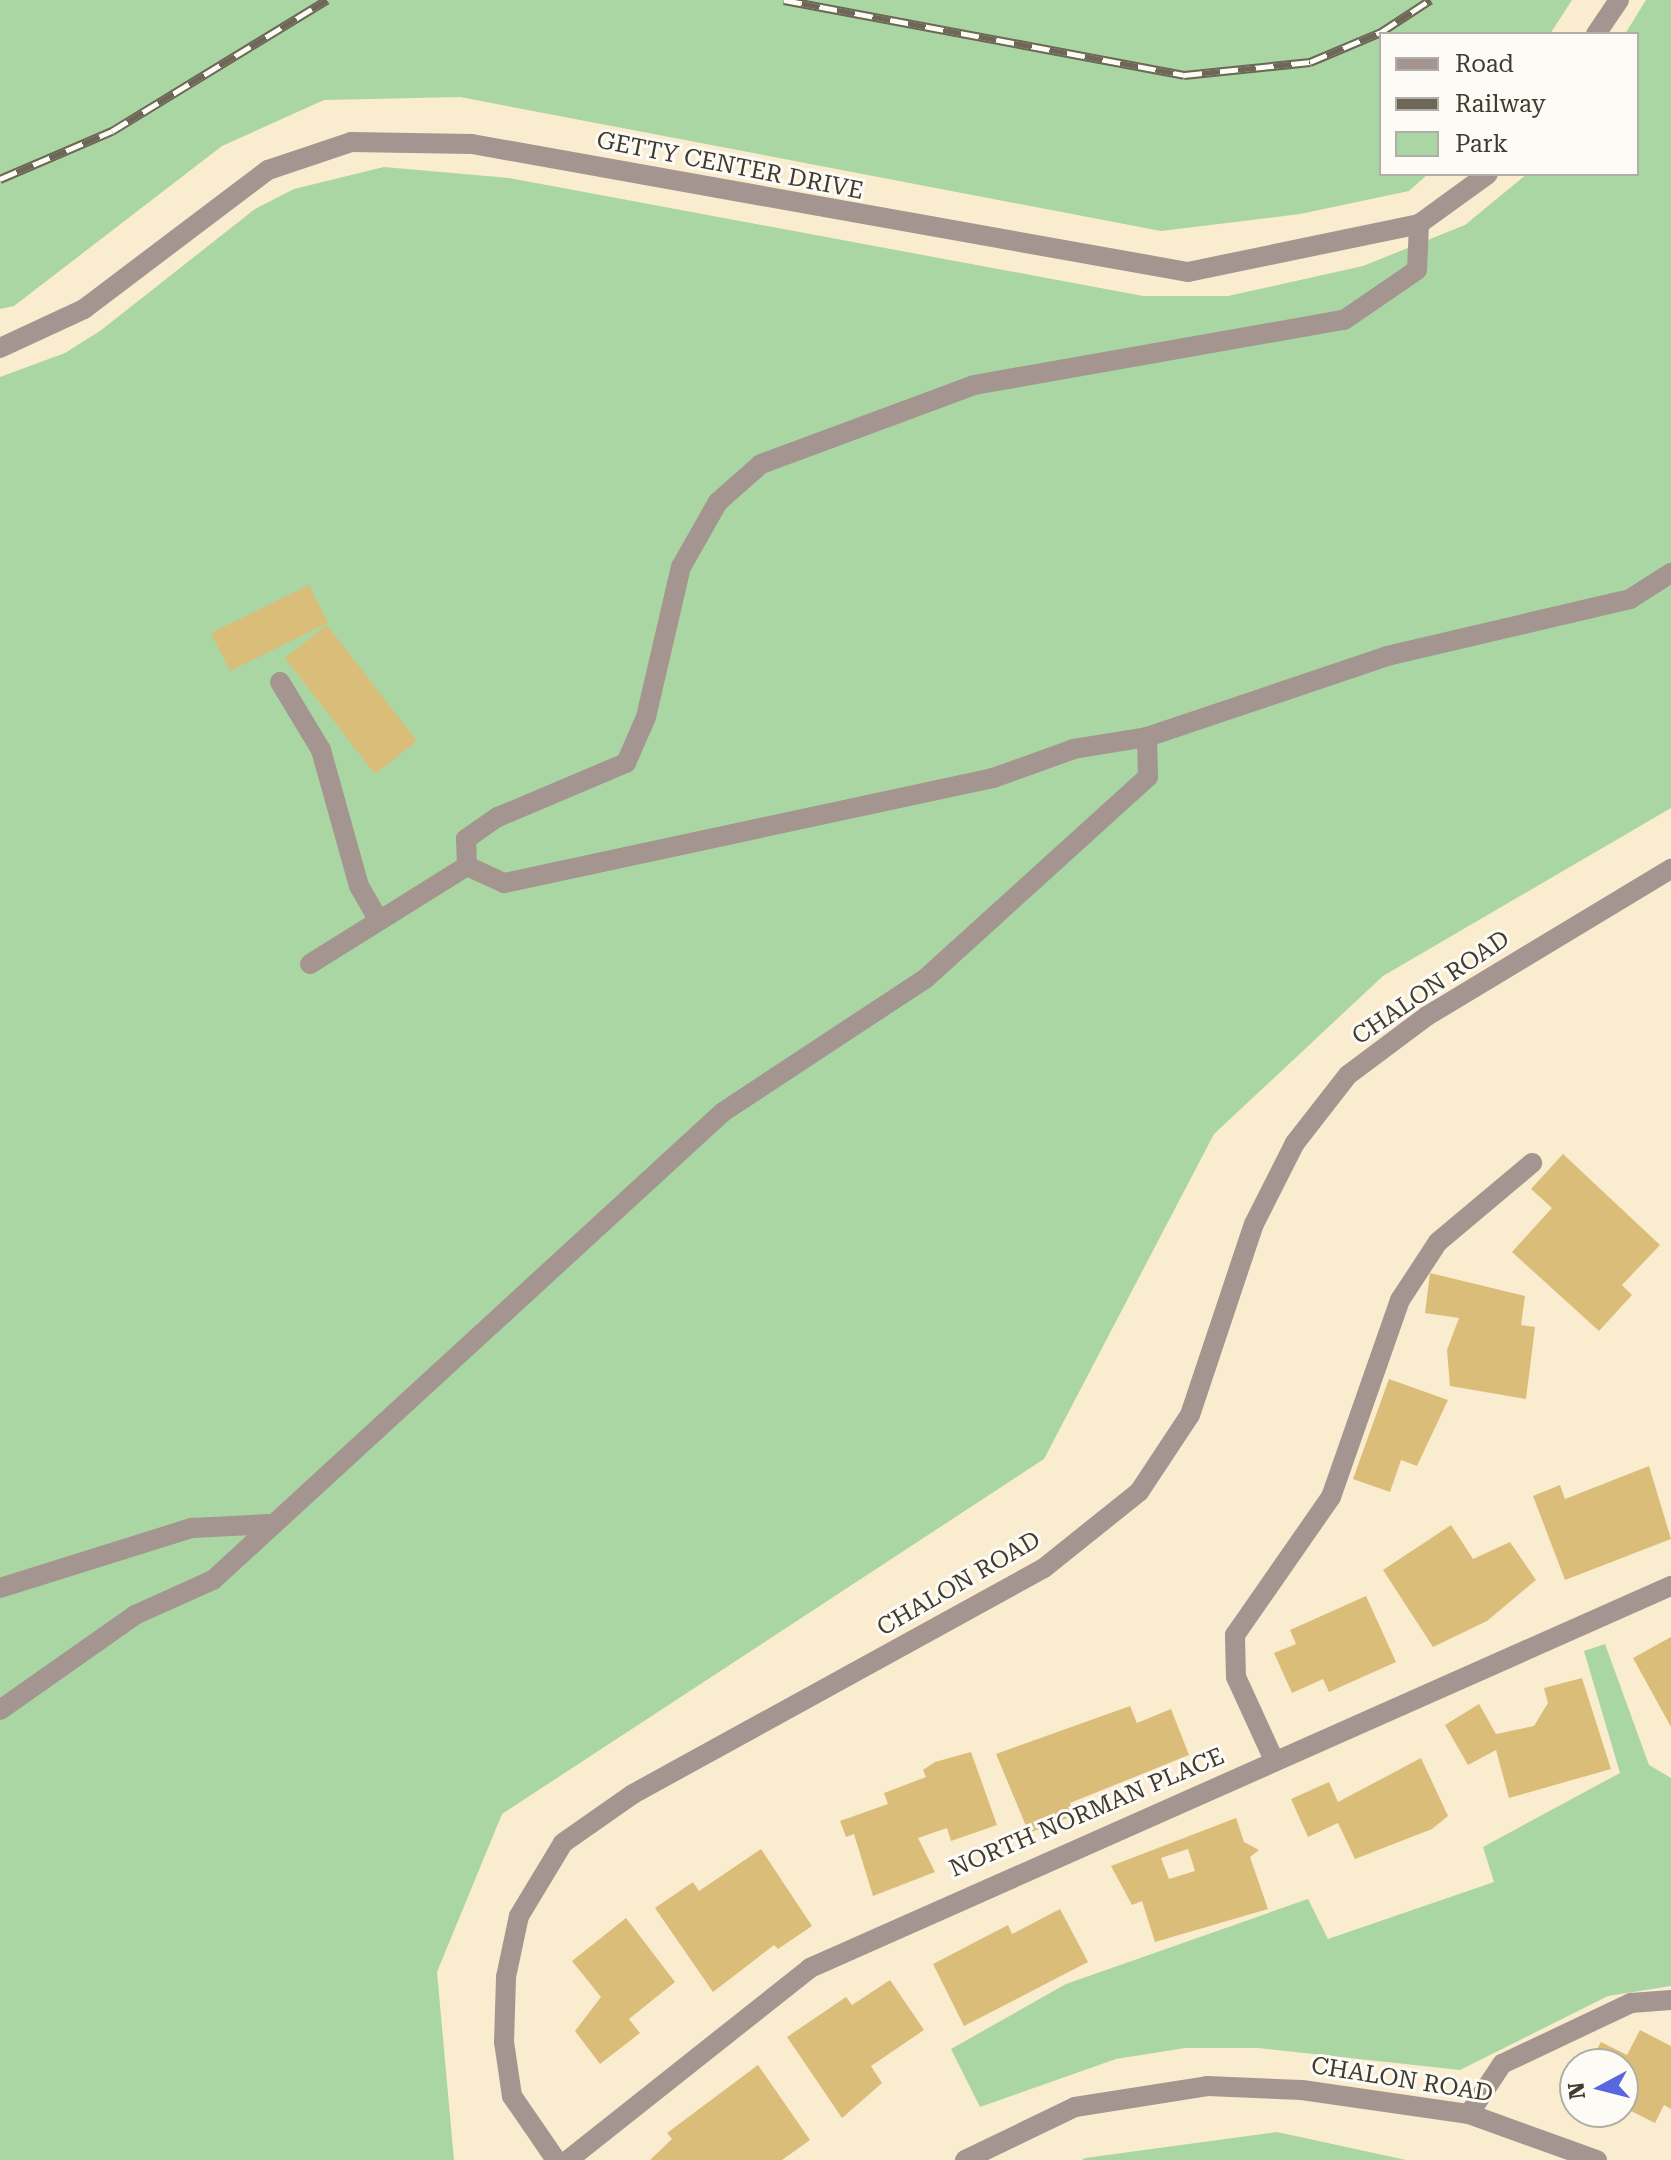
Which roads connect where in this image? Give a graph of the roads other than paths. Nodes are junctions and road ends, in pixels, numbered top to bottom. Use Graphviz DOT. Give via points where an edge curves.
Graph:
graph roads {
  1 [pos="1619,0"];
  2 [pos="1597,32"];
  3 [pos="1485,176"];
  4 [pos="1419,224"];
  5 [pos="0,348"];
  6 [pos="1671,573"];
  7 [pos="280,682"];
  8 [pos="1147,737"];
  9 [pos="467,866"];
  10 [pos="1671,869"];
  11 [pos="377,917"];
  12 [pos="310,964"];
  13 [pos="1532,1163"];
  14 [pos="268,1524"];
  15 [pos="1671,1586"];
  16 [pos="0,1588"];
  17 [pos="0,1710"];
  18 [pos="1274,1760"];
  19 [pos="1671,2000"];
  20 [pos="1469,2114"];
  21 [pos="556,2160"];
  22 [pos="568,2160"];
  23 [pos="965,2160"];
  24 [pos="1597,2160"];
  1 -- 2 [label="street"];
  3 -- 4 [label="street, GETTY CENTER DRIVE"];
  4 -- 5 [label="street, GETTY CENTER DRIVE" via="1226,268 1147,269 472,144 351,142 268,170 84,309"];
  4 -- 9 [label="street" via="1417,270 1344,320 974,385 761,464 718,502 681,567 646,717 626,763 498,817 466,839"];
  6 -- 8 [label="street" via="1630,599 1387,656"];
  7 -- 11 [label="street" via="321,750 359,886"];
  8 -- 9 [label="street" via="504,883"];
  8 -- 14 [label="street" via="1148,777 925,979 723,1112"];
  9 -- 11 [label="street"];
  10 -- 21 [label="street, CHALON ROAD" via="1427,1016 1348,1075 1295,1143 1254,1224 1190,1415 1139,1492 1044,1568 633,1794 563,1843 519,1916 506,1977 504,2042 512,2096"];
  11 -- 12 [label="street"];
  13 -- 18 [label="street" via="1438,1242 1407,1288 1331,1497 1235,1635 1236,1677"];
  14 -- 16 [label="street" via="192,1528"];
  14 -- 17 [label="street" via="213,1580 135,1615"];
  15 -- 18 [label="street, NORTH NORMAN PLACE"];
  18 -- 22 [label="street, NORTH NORMAN PLACE" via="810,1968"];
  19 -- 20 [label="street" via="1631,2003 1502,2064"];
  20 -- 23 [label="street, CHALON ROAD" via="1302,2090 1207,2086 1075,2107"];
  20 -- 24 [label="street, CHALON ROAD"];
}
